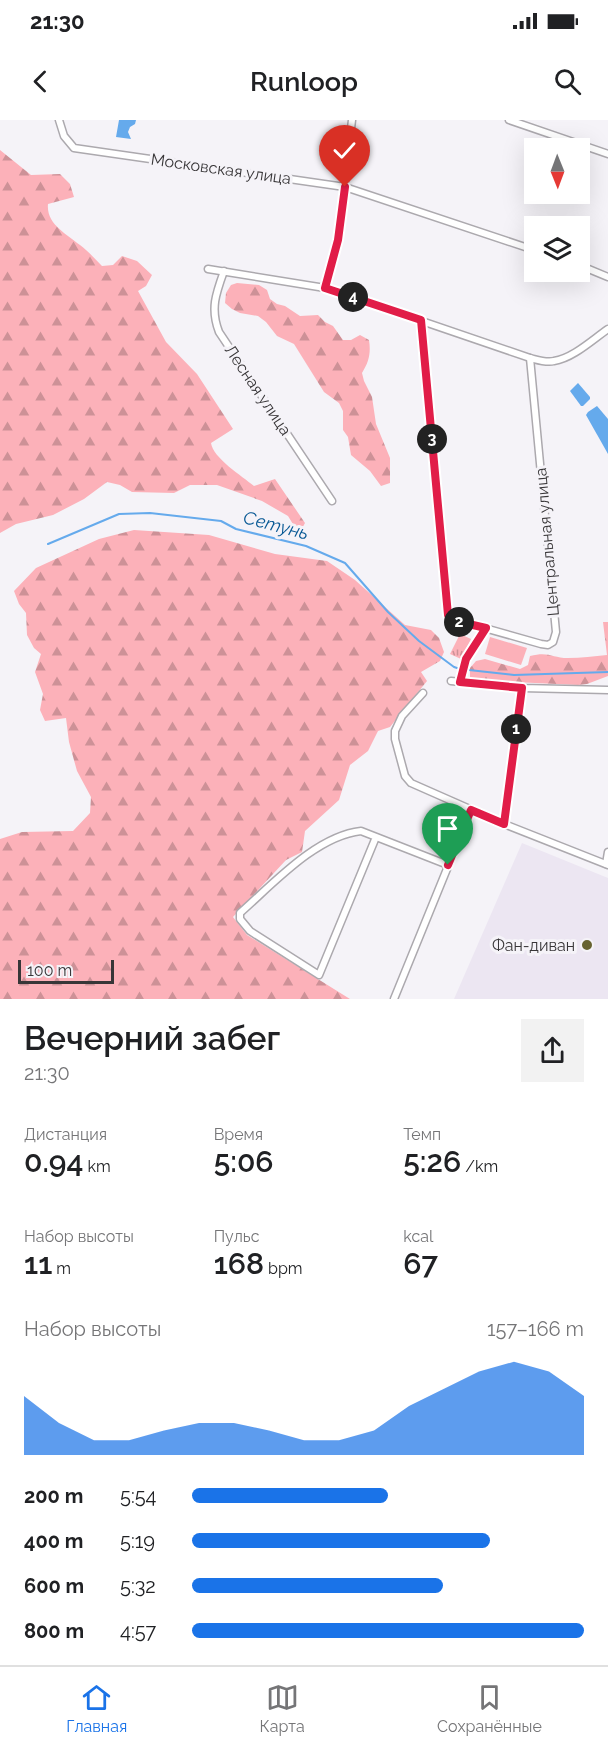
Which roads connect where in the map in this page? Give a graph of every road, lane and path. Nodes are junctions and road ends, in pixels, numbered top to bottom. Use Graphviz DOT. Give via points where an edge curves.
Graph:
graph roads {
  1 [pos="59,120"];
  2 [pos="352,120"];
  3 [pos="509,120"];
  4 [pos="608,154"];
  5 [pos="345,187"];
  6 [pos="524,247"];
  7 [pos="208,269"];
  8 [pos="590,270"];
  9 [pos="224,271"];
  10 [pos="608,277"];
  11 [pos="325,288"];
  12 [pos="421,320"];
  13 [pos="608,329"];
  14 [pos="530,358"];
  15 [pos="332,501"];
  16 [pos="486,628"];
  17 [pos="452,681"];
  18 [pos="460,682"];
  19 [pos="522,688"];
  20 [pos="608,690"];
  21 [pos="423,693"];
  22 [pos="471,810"];
  23 [pos="504,824"];
  24 [pos="376,837"];
  25 [pos="608,852"];
  26 [pos="448,865"];
  27 [pos="607,865"];
  28 [pos="394,999"];
  1 -- 5 [label="street, Московская улица" via="64,136 74,148"];
  2 -- 5 [label="street"];
  3 -- 4 [label="street"];
  5 -- 6 [label="street, Московская улица"];
  5 -- 11 [label="street" via="338,240"];
  7 -- 9 [label="street"];
  8 -- 10 [label="street"];
  9 -- 11 [label="street"];
  9 -- 15 [label="street, Лесная улица" via="214,309 219,332"];
  11 -- 12 [label="street"];
  12 -- 14 [label="street"];
  12 -- 16 [label="street, Центральная улица" via="448,615 451,620"];
  13 -- 14 [label="street" via="554,362"];
  14 -- 16 [label="street, Центральная улица" via="556,632 548,645"];
  16 -- 18 [label="street" via="466,659"];
  17 -- 18 [label="street"];
  18 -- 19 [label="street"];
  19 -- 20 [label="street"];
  19 -- 23 [label="street"];
  21 -- 22 [label="street" via="402,716 395,731 405,776 419,788"];
  22 -- 23 [label="street"];
  22 -- 26 [label="street"];
  23 -- 27 [label="street"];
  24 -- 24 [label="street" via="320,975 250,931 240,919 240,913 328,841 349,832 361,831"];
  24 -- 26 [label="street"];
  25 -- 27 [label="street"];
  26 -- 28 [label="street"];
}
